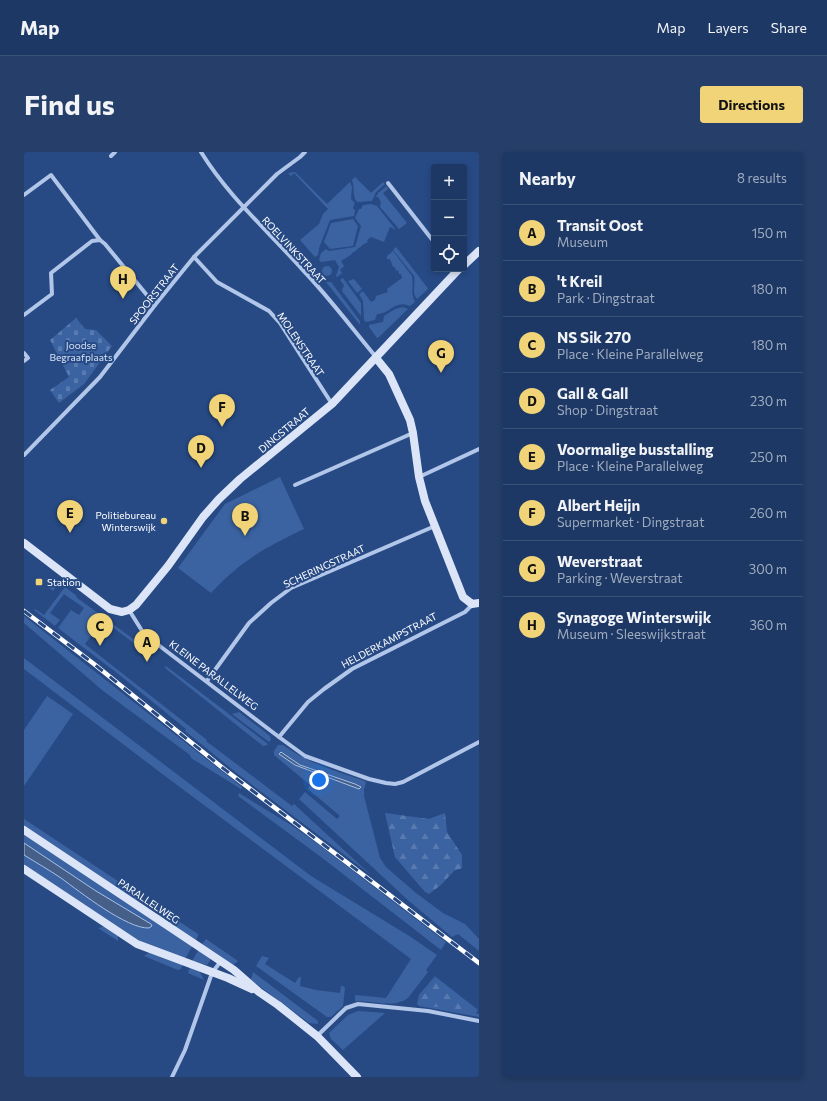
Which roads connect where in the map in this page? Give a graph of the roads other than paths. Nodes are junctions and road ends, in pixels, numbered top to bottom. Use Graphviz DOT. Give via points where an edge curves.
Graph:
graph roads {
  1 [pos="115,152"];
  2 [pos="201,152"];
  3 [pos="306,152"];
  4 [pos="111,156"];
  5 [pos="388,183"];
  6 [pos="24,195"];
  7 [pos="243,207"];
  8 [pos="431,238"];
  9 [pos="100,240"];
  10 [pos="479,251"];
  11 [pos="194,257"];
  12 [pos="467,262"];
  13 [pos="456,272"];
  14 [pos="155,305"];
  15 [pos="24,315"];
  16 [pos="24,353"];
  17 [pos="376,358"];
  18 [pos="24,361"];
  19 [pos="332,404"];
  20 [pos="413,433"];
  21 [pos="479,449"];
  22 [pos="24,455"];
  23 [pos="419,477"];
  24 [pos="295,485"];
  25 [pos="435,526"];
  26 [pos="24,543"];
  27 [pos="476,604"];
  28 [pos="129,610"];
  29 [pos="207,681"];
  30 [pos="279,737"];
  31 [pos="479,742"];
  32 [pos="24,830"];
  33 [pos="24,869"];
  34 [pos="220,961"];
  35 [pos="212,972"];
  36 [pos="259,992"];
  37 [pos="479,1021"];
  38 [pos="317,1036"];
  39 [pos="172,1077"];
  40 [pos="357,1077"];
  1 -- 4 [label="street"];
  2 -- 7 [label="street, ROELVINKSTRAAT"];
  3 -- 7 [label="street, SPOORSTRAAT" via="284,168"];
  5 -- 8 [label="street"];
  6 -- 9 [label="street" via="50,175"];
  7 -- 11 [label="street, SPOORSTRAAT"];
  7 -- 17 [label="street, ROELVINKSTRAAT" via="314,282"];
  9 -- 14 [label="street"];
  9 -- 15 [label="street" via="92,242 51,273 52,294"];
  10 -- 12 [label="street, DINGSTRAAT"];
  11 -- 14 [label="street, SPOORSTRAAT"];
  11 -- 19 [label="street, MOLENSTRAAT" via="218,282 269,311 280,323"];
  13 -- 17 [label="street, DINGSTRAAT"];
  14 -- 22 [label="street, SPOORSTRAAT" via="100,376"];
  16 -- 18 [label="street" via="28,358"];
  17 -- 19 [label="street, DINGSTRAAT"];
  17 -- 20 [label="street" via="389,374"];
  19 -- 28 [label="street, DINGSTRAAT" via="219,499 142,600"];
  20 -- 23 [label="street"];
  20 -- 24 [label="street"];
  21 -- 23 [label="street"];
  23 -- 25 [label="street"];
  25 -- 27 [label="street" via="463,597"];
  25 -- 29 [label="street, SCHERINGSTRAAT" via="291,588 249,624"];
  26 -- 28 [label="street" via="110,609 122,612"];
  27 -- 30 [label="street, HELDERKAMPSTRAAT" via="352,669 308,702"];
  28 -- 29 [label="street, KLEINE PARALLELWEG" via="144,634"];
  29 -- 30 [label="street, KLEINE PARALLELWEG"];
  30 -- 31 [label="street, KLEINE PARALLELWEG" via="305,756 369,779 395,784"];
  32 -- 34 [label="street, PARALLELWEG"];
  33 -- 35 [label="street, PARALLELWEG" via="137,944"];
  34 -- 35 [label="street"];
  34 -- 36 [label="street, PARALLELWEG"];
  35 -- 36 [label="street, PARALLELWEG"];
  35 -- 39 [label="street" via="185,1050"];
  36 -- 38 [label="street, PARALLELWEG"];
  37 -- 38 [label="street" via="428,1011 358,1004 346,1008"];
  38 -- 40 [label="street, PARALLELWEG"];
}
